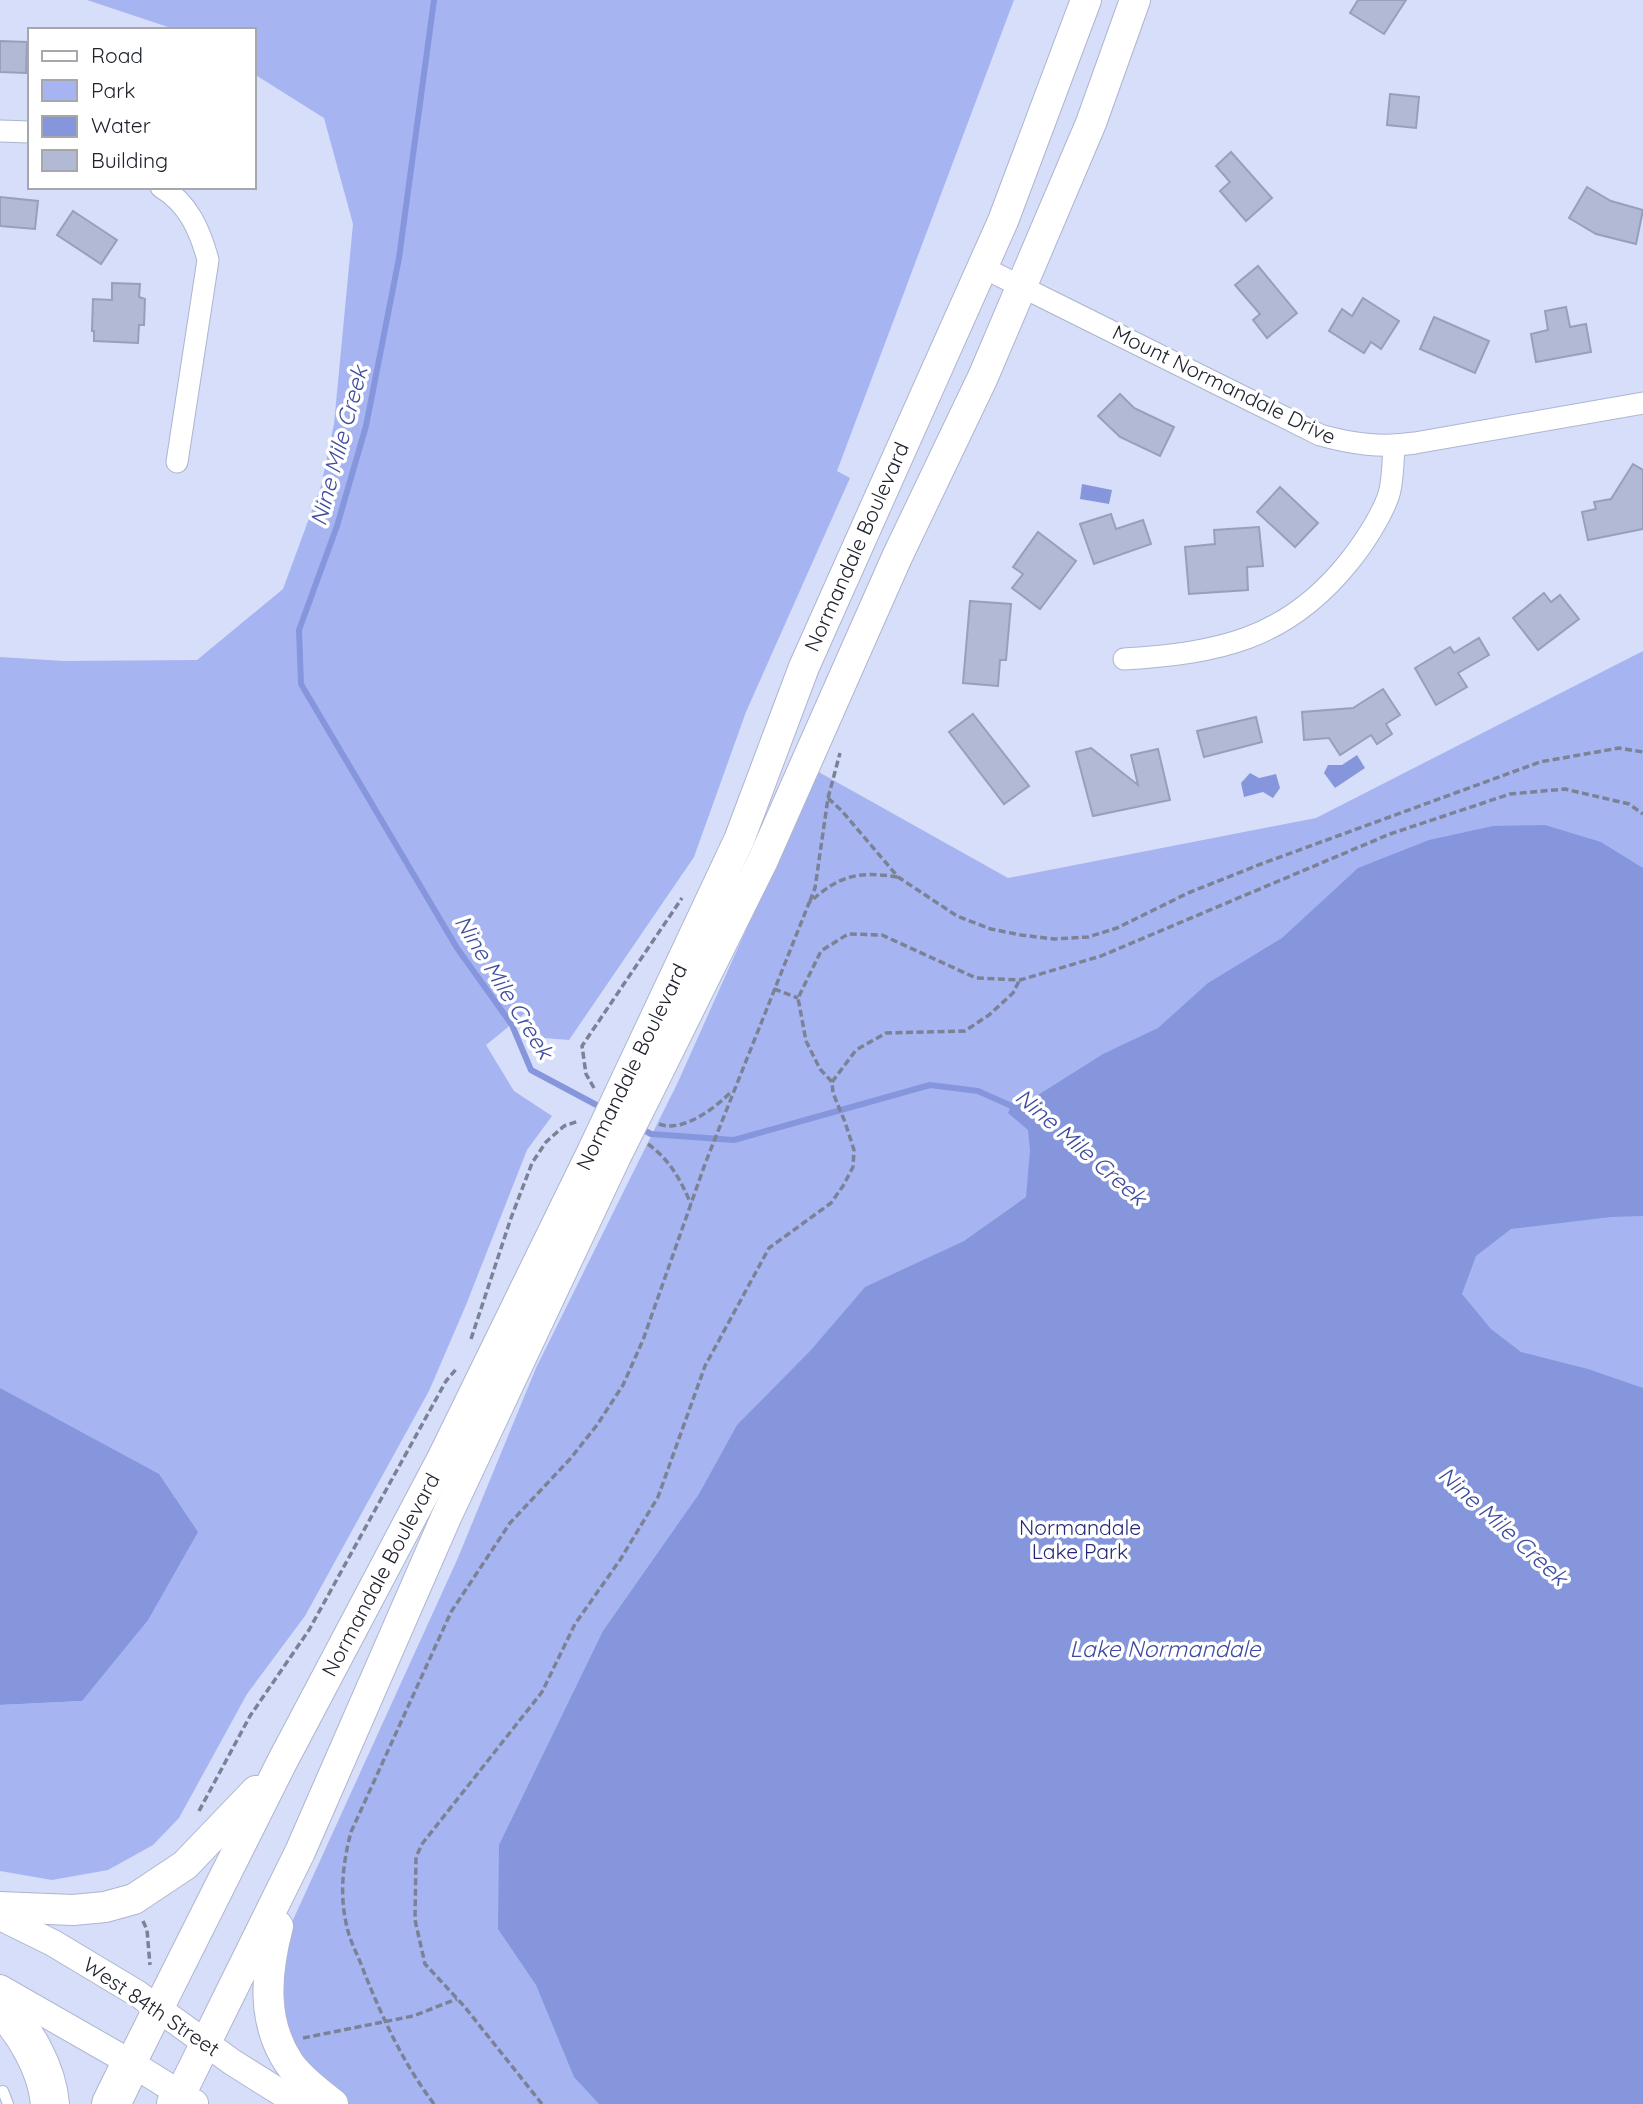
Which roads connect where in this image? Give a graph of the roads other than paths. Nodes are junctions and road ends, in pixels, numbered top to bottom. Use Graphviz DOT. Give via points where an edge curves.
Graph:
graph roads {
  1 [pos="1086,0"];
  2 [pos="1135,0"];
  3 [pos="0,131"];
  4 [pos="28,132"];
  5 [pos="163,189"];
  6 [pos="982,267"];
  7 [pos="1022,286"];
  8 [pos="1643,402"];
  9 [pos="1394,446"];
  10 [pos="177,462"];
  11 [pos="1124,659"];
  12 [pos="638,1084"];
  13 [pos="605,1151"];
  14 [pos="282,1762"];
  15 [pos="300,1852"];
  16 [pos="0,1908"];
  17 [pos="0,1917"];
  18 [pos="0,1988"];
  19 [pos="0,2006"];
  20 [pos="157,2008"];
  21 [pos="206,2044"];
  22 [pos="131,2063"];
  23 [pos="3,2091"];
  24 [pos="184,2101"];
  25 [pos="9,2104"];
  26 [pos="50,2104"];
  27 [pos="111,2104"];
  28 [pos="299,2104"];
  29 [pos="333,2104"];
  1 -- 6 [label="main road, Normandale Boulevard"];
  2 -- 7 [label="main road, Normandale Boulevard" via="1091,123"];
  3 -- 4 [label="street"];
  5 -- 10 [label="street" via="202,234 208,260"];
  6 -- 7 [label="street, Mount Normandale Drive"];
  6 -- 12 [label="main road, Normandale Boulevard" via="804,667 739,841"];
  7 -- 9 [label="street, Mount Normandale Drive" via="1320,435 1350,444"];
  7 -- 12 [label="main road, Normandale Boulevard" via="762,860"];
  8 -- 9 [label="street, Mount Normandale Drive"];
  9 -- 11 [label="street" via="1389,494 1363,544 1328,588 1303,609 1268,630 1216,648"];
  12 -- 13 [label="main road, Normandale Boulevard, bridge"];
  13 -- 14 [label="main road, Normandale Boulevard"];
  13 -- 15 [label="main road, Normandale Boulevard"];
  14 -- 16 [label="main road" via="185,1865 134,1899 73,1910"];
  14 -- 20 [label="main road, Normandale Boulevard"];
  15 -- 21 [label="main road, Normandale Boulevard"];
  15 -- 29 [label="main road" via="269,1959 267,1994 279,2044 290,2063"];
  17 -- 20 [label="street, West 84th Street" via="53,1943"];
  18 -- 22 [label="street"];
  19 -- 26 [label="highway" via="34,2054 49,2089"];
  20 -- 21 [label="street, West 84th Street"];
  20 -- 22 [label="main road, Normandale Boulevard"];
  21 -- 24 [label="main road, Normandale Boulevard"];
  21 -- 28 [label="street, West 84th Street"];
  22 -- 24 [label="street"];
  22 -- 27 [label="highway, Normandale Boulevard"];
  23 -- 25 [label="lane"];
}
